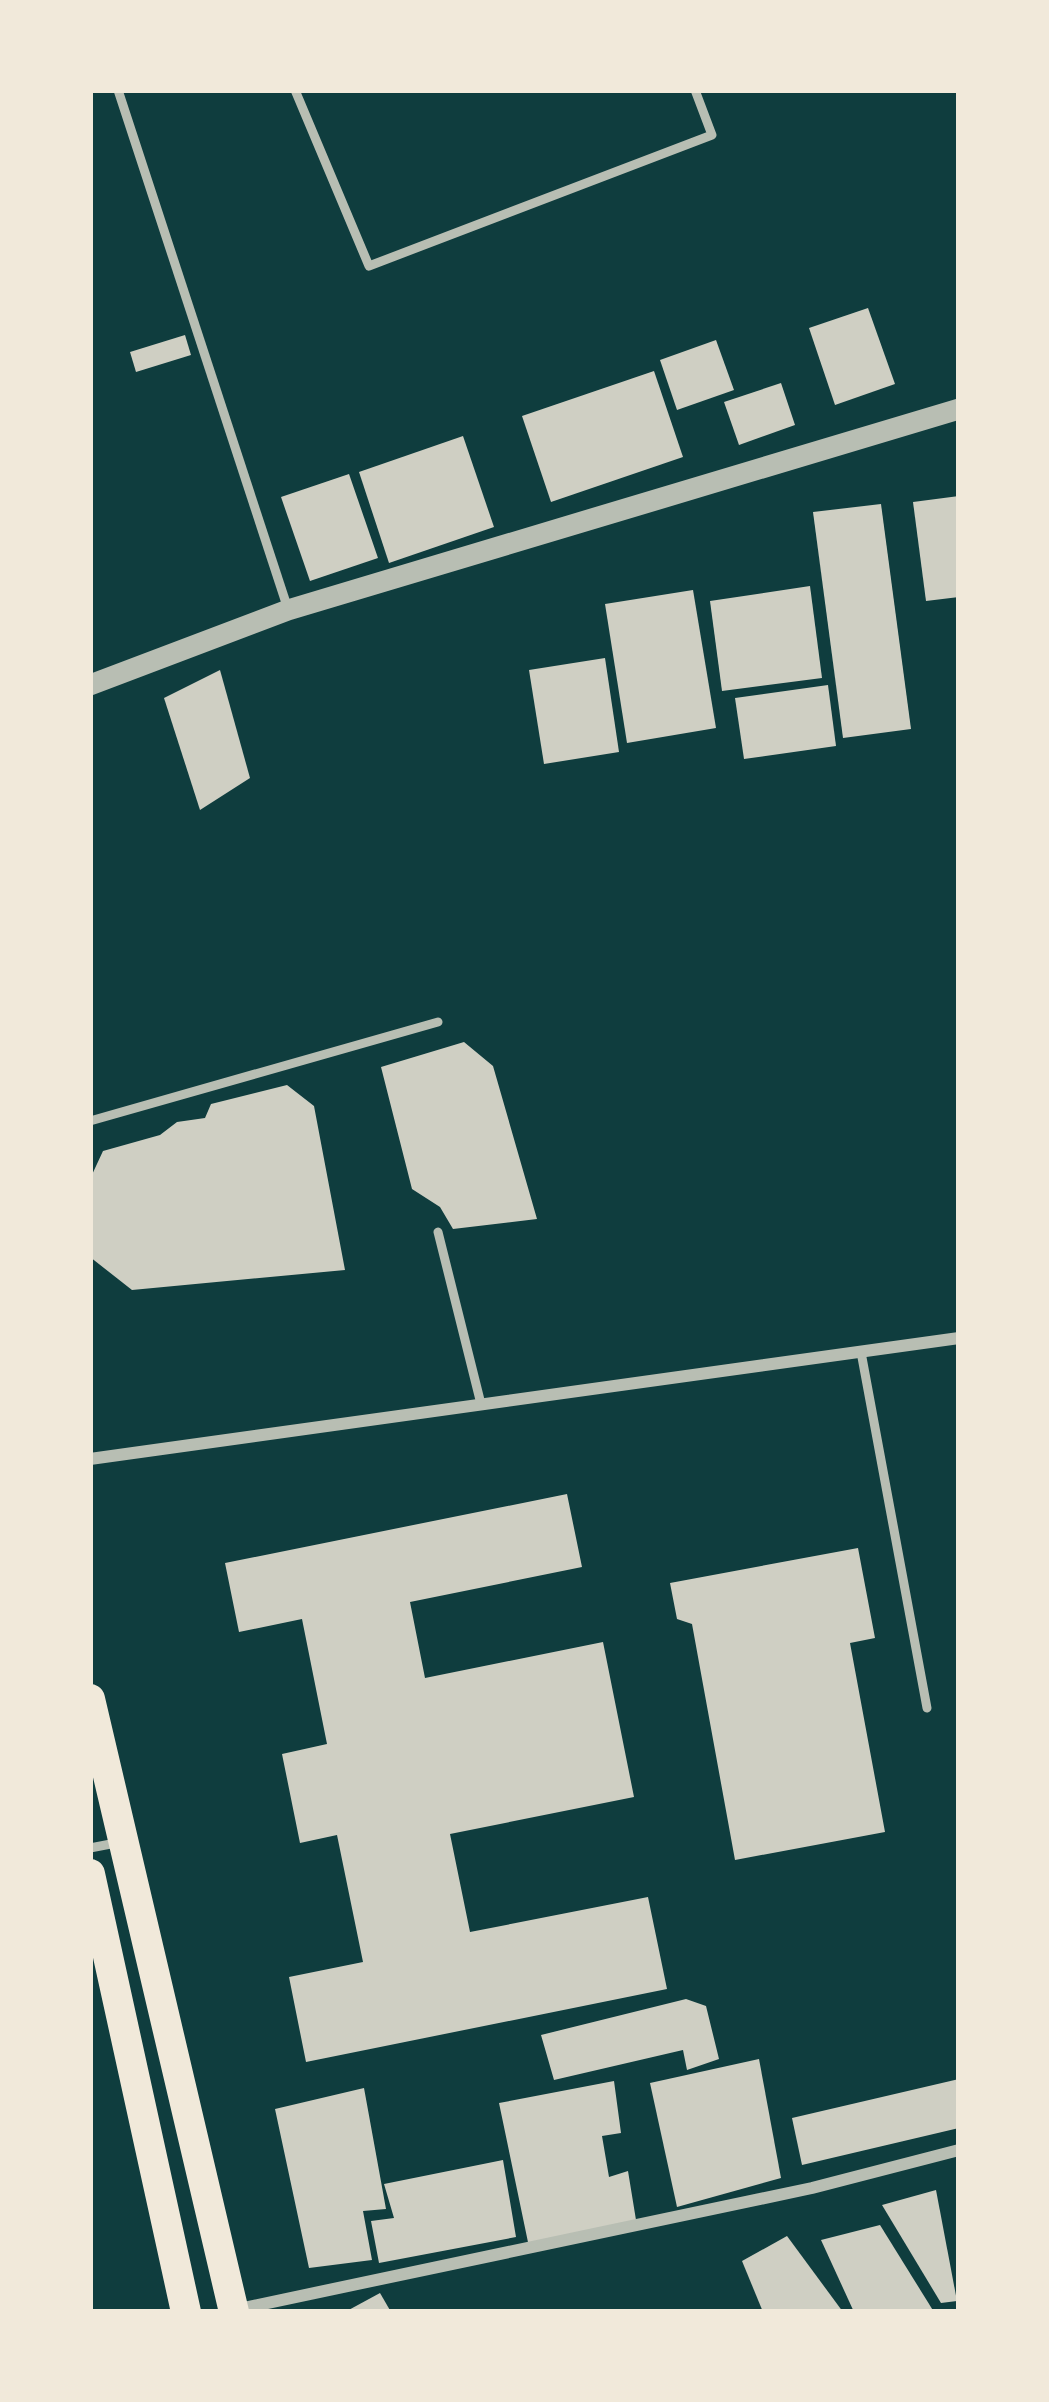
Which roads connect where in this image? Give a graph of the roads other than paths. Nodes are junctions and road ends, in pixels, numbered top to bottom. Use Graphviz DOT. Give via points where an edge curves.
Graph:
graph roads {
  1 [pos="118,90"];
  2 [pos="295,90"];
  3 [pos="695,90"];
  4 [pos="959,409"];
  5 [pos="288,610"];
  6 [pos="90,685"];
  7 [pos="438,1022"];
  8 [pos="90,1121"];
  9 [pos="438,1232"];
  10 [pos="959,1338"];
  11 [pos="861,1352"];
  12 [pos="481,1404"];
  13 [pos="90,1459"];
  14 [pos="90,1699"];
  15 [pos="927,1708"];
  16 [pos="122,1842"];
  17 [pos="90,1847"];
  18 [pos="90,1874"];
  19 [pos="959,2150"];
  20 [pos="233,2311"];
  21 [pos="186,2312"];
  1 -- 5 [label="lane"];
  2 -- 3 [label="lane" via="369,266 712,135"];
  4 -- 5 [label="street"];
  5 -- 6 [label="street"];
  7 -- 8 [label="lane"];
  9 -- 12 [label="lane"];
  10 -- 11 [label="street"];
  11 -- 12 [label="street"];
  11 -- 15 [label="lane"];
  12 -- 13 [label="street"];
  14 -- 16 [label="main road"];
  16 -- 17 [label="lane"];
  16 -- 20 [label="main road"];
  18 -- 21 [label="main road"];
  19 -- 20 [label="street"];
}
